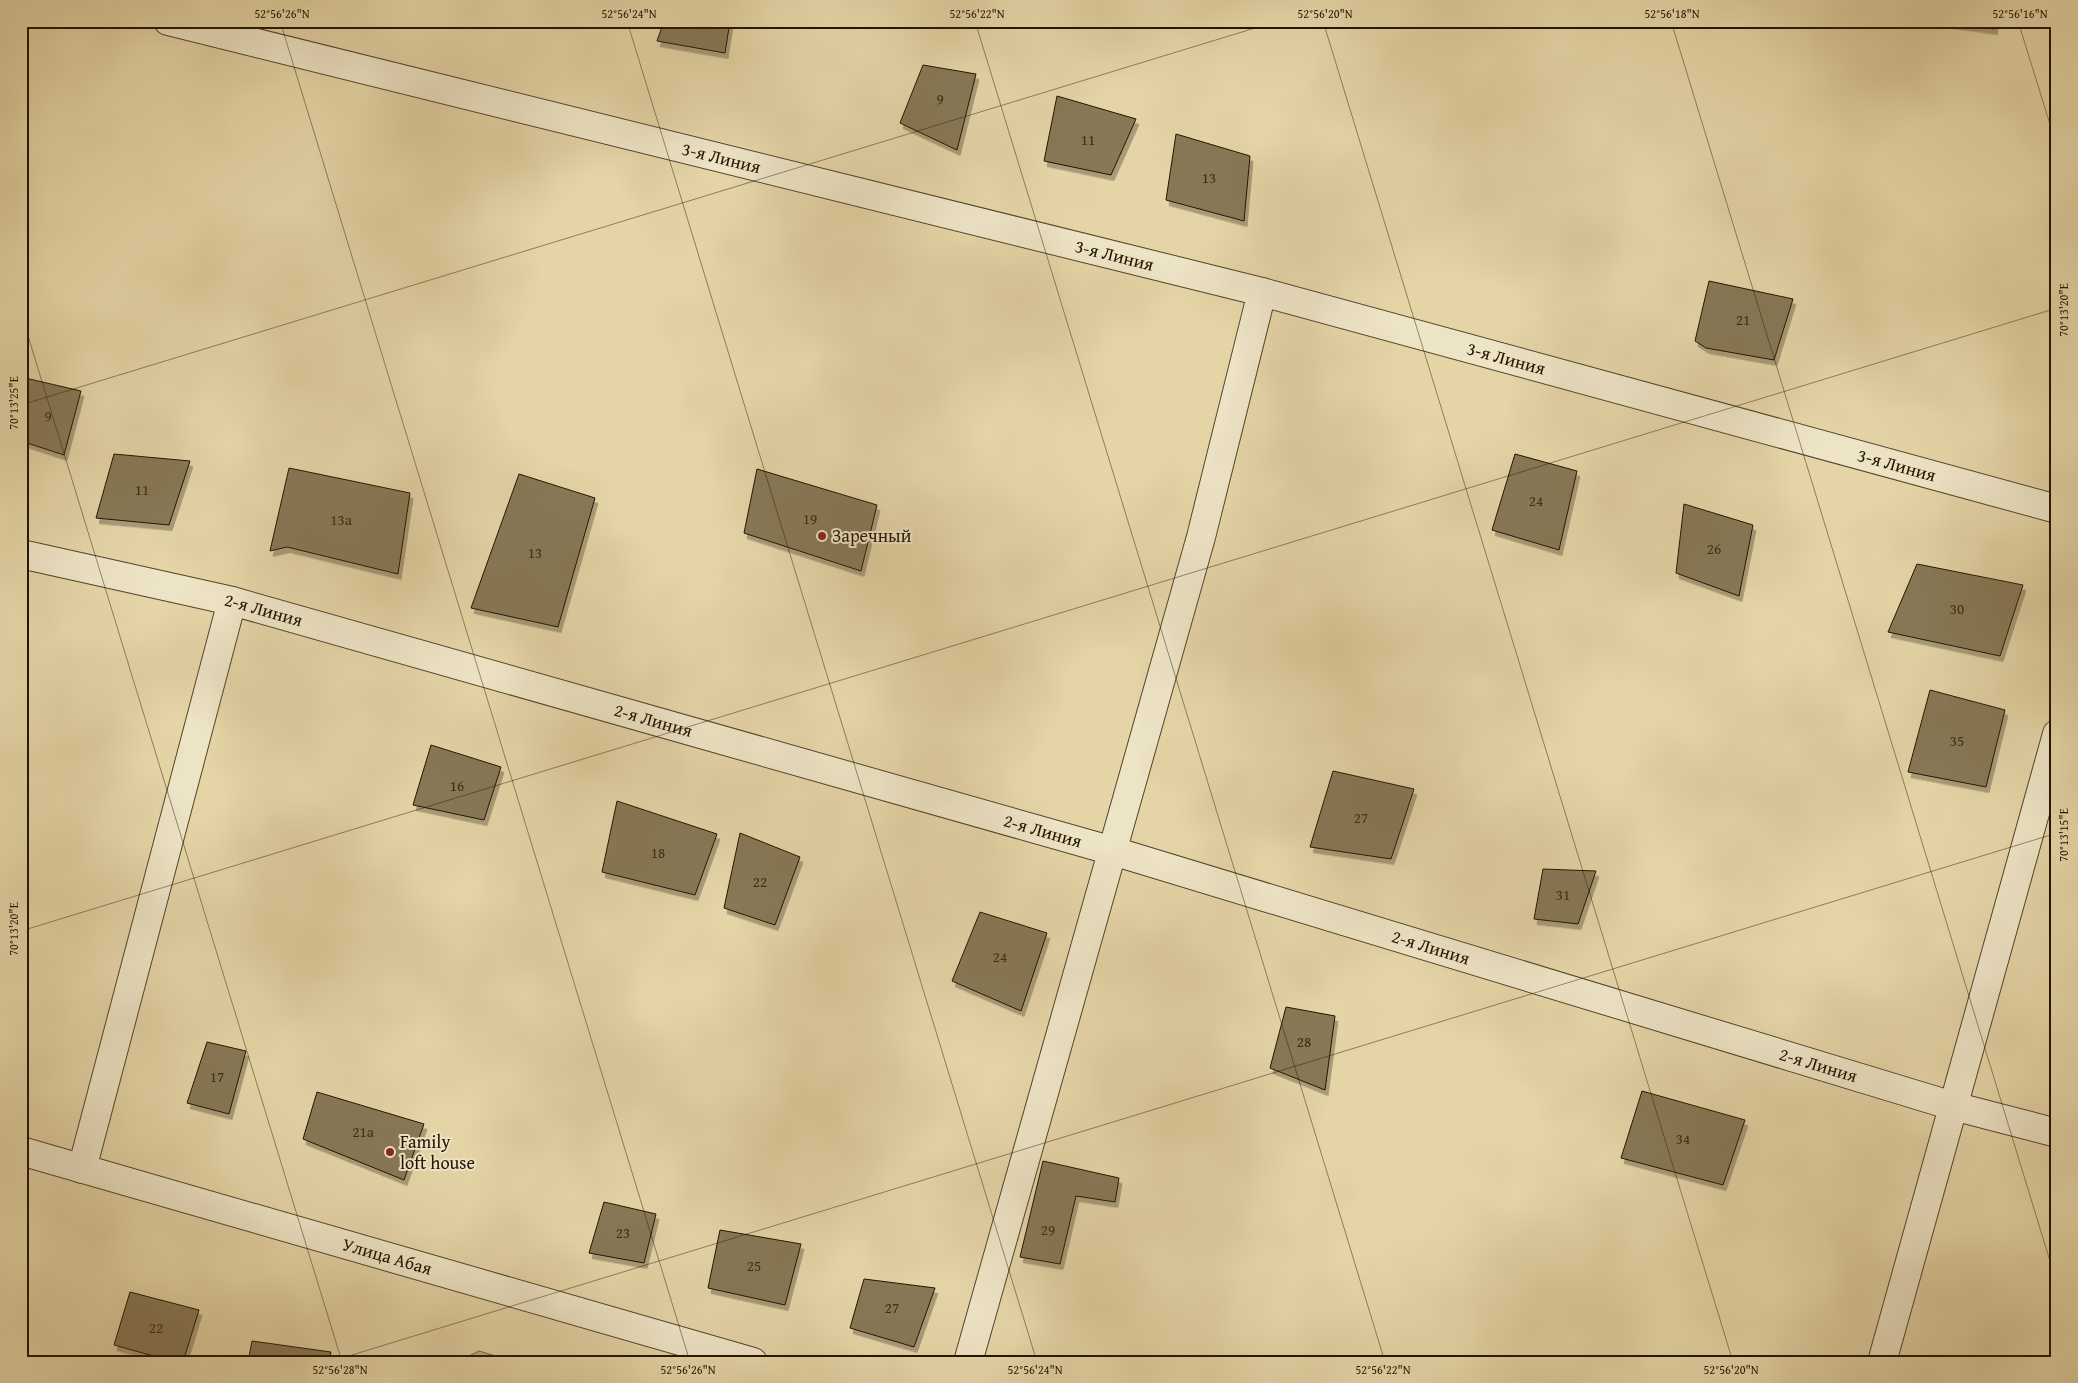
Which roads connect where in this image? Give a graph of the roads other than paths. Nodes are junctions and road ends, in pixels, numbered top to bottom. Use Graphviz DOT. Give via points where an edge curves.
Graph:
graph roads {
  1 [pos="168,21"];
  2 [pos="1262,292"];
  3 [pos="2057,509"];
  4 [pos="21,554"];
  5 [pos="232,601"];
  6 [pos="2057,734"];
  7 [pos="1113,851"];
  8 [pos="1953,1106"];
  9 [pos="2057,1133"];
  10 [pos="21,1151"];
  11 [pos="82,1169"];
  12 [pos="753,1362"];
  13 [pos="968,1362"];
  14 [pos="1882,1362"];
  1 -- 2 [label="street, 3-я Линия"];
  2 -- 3 [label="street, 3-я Линия"];
  2 -- 7 [label="street" via="1201,537"];
  4 -- 5 [label="street, 2-я Линия"];
  5 -- 7 [label="street, 2-я Линия"];
  5 -- 11 [label="street"];
  6 -- 8 [label="street"];
  7 -- 8 [label="street, 2-я Линия"];
  7 -- 13 [label="street"];
  8 -- 9 [label="street, 2-я Линия"];
  8 -- 14 [label="street"];
  10 -- 11 [label="street, Улица Абая"];
  11 -- 12 [label="street, Улица Абая"];
}
